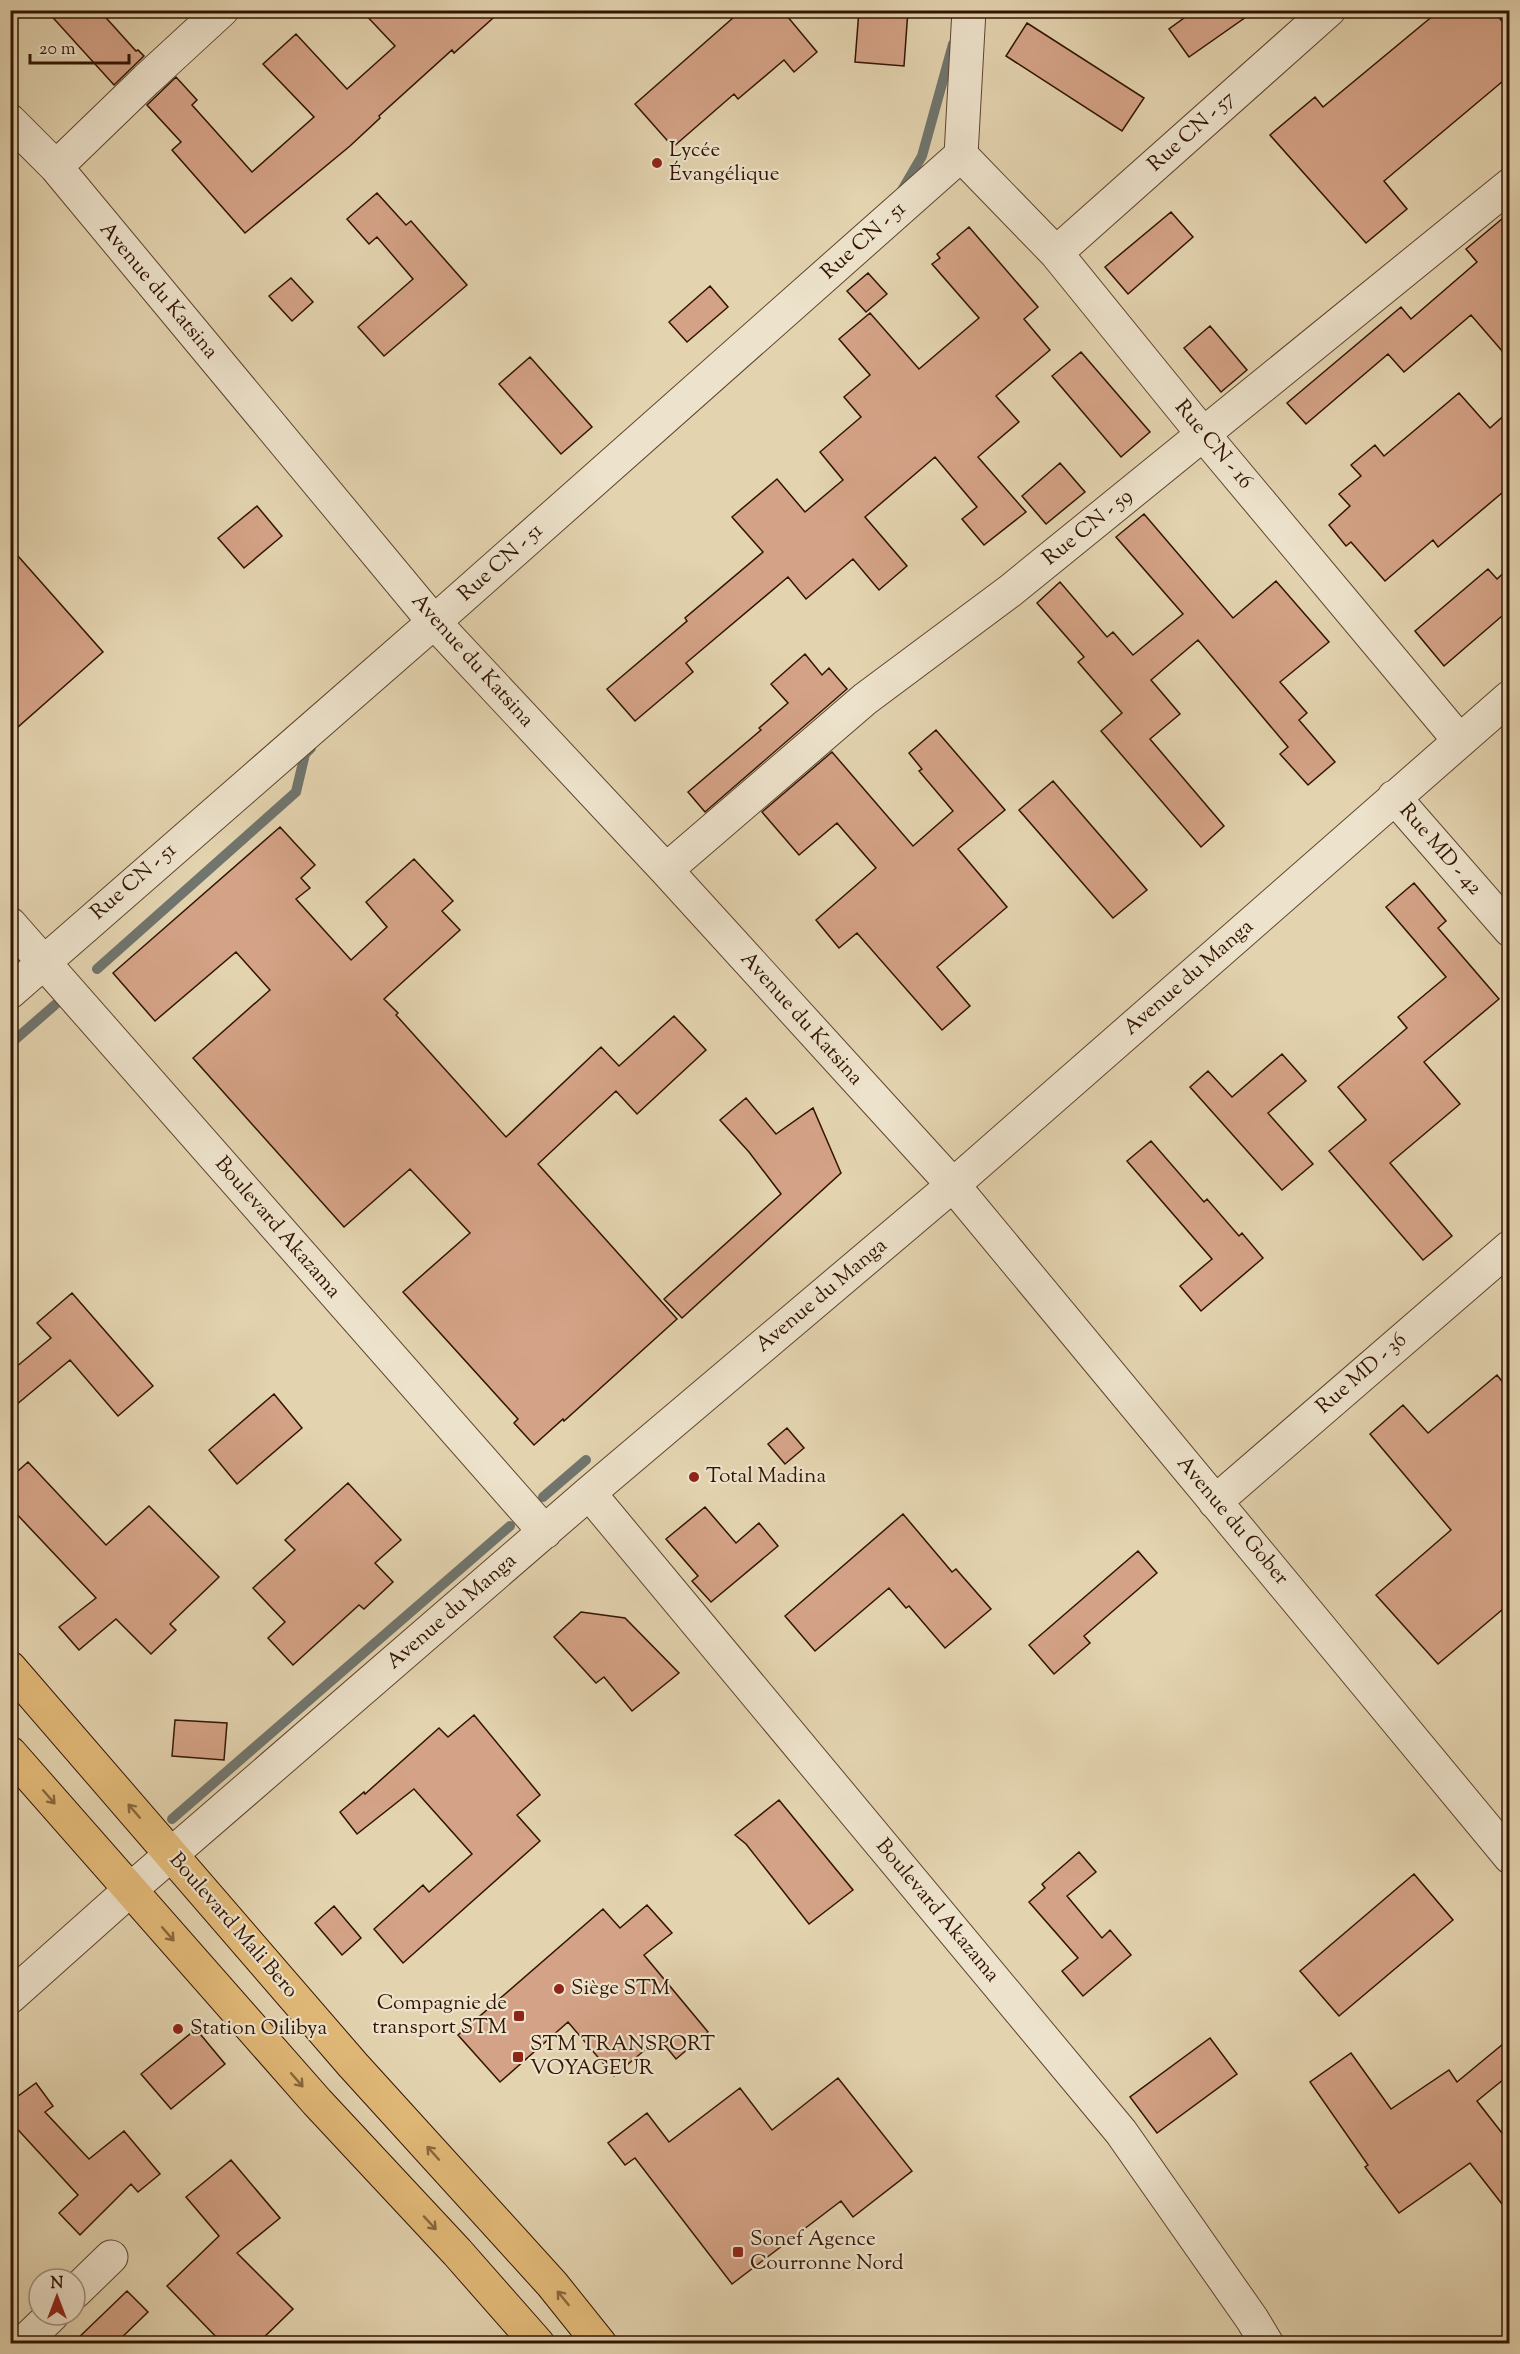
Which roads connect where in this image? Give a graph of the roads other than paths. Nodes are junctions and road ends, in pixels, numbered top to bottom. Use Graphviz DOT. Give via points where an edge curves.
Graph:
graph roads {
  1 [pos="222,10"];
  2 [pos="969,10"];
  3 [pos="1329,10"];
  4 [pos="10,121"];
  5 [pos="961,155"];
  6 [pos="56,167"];
  7 [pos="1509,185"];
  8 [pos="1056,253"];
  9 [pos="1203,434"];
  10 [pos="434,622"];
  11 [pos="1509,697"];
  12 [pos="1459,740"];
  13 [pos="1394,797"];
  14 [pos="666,870"];
  15 [pos="10,924"];
  16 [pos="1509,930"];
  17 [pos="44,961"];
  18 [pos="10,992"];
  19 [pos="953,1185"];
  20 [pos="1509,1247"];
  21 [pos="589,1493"];
  22 [pos="1215,1502"];
  23 [pos="544,1532"];
  24 [pos="10,1668"];
  25 [pos="10,1753"];
  26 [pos="172,1855"];
  27 [pos="1509,1857"];
  28 [pos="130,1890"];
  29 [pos="10,1997"];
  30 [pos="111,2257"];
  31 [pos="87,2280"];
  32 [pos="39,2327"];
  33 [pos="22,2343"];
  34 [pos="538,2343"];
  35 [pos="600,2343"];
  36 [pos="1267,2343"];
  1 -- 6 [label="street"];
  2 -- 5 [label="street"];
  3 -- 8 [label="street, Rue CN - 57"];
  4 -- 6 [label="street, Avenue du Katsina"];
  5 -- 8 [label="street, Rue CN - 16"];
  5 -- 10 [label="street, Rue CN - 51"];
  6 -- 10 [label="street, Avenue du Katsina"];
  7 -- 9 [label="street, Rue CN - 59"];
  8 -- 9 [label="street, Rue CN - 16"];
  9 -- 12 [label="street, Rue CN - 16"];
  9 -- 14 [label="street, Rue CN - 59" via="1010,591 865,699"];
  10 -- 14 [label="street, Avenue du Katsina"];
  10 -- 17 [label="street, Rue CN - 51"];
  11 -- 12 [label="street, Avenue du Manga"];
  12 -- 13 [label="street, Avenue du Manga"];
  13 -- 16 [label="street, Rue MD - 42"];
  13 -- 19 [label="street, Avenue du Manga"];
  14 -- 19 [label="street, Avenue du Katsina"];
  15 -- 17 [label="street, Boulevard Akazama"];
  17 -- 18 [label="street, Rue CN - 51"];
  17 -- 23 [label="street, Boulevard Akazama"];
  19 -- 21 [label="street, Avenue du Manga"];
  19 -- 22 [label="street, Avenue du Gober"];
  20 -- 22 [label="street, Rue MD - 36"];
  21 -- 23 [label="street, Avenue du Manga"];
  21 -- 36 [label="street, Boulevard Akazama" via="1121,2132"];
  22 -- 27 [label="street, Avenue du Gober"];
  23 -- 26 [label="street, Avenue du Manga"];
  26 -- 24 [label="main road, Boulevard Mali Bero, one-way"];
  25 -- 28 [label="main road, one-way"];
  26 -- 28 [label="street, Avenue du Manga"];
  35 -- 26 [label="main road, Boulevard Mali Bero, one-way"];
  28 -- 29 [label="street, Avenue du Manga"];
  28 -- 34 [label="main road, one-way"];
  30 -- 31 [label="street"];
  32 -- 33 [label="street"];
}
